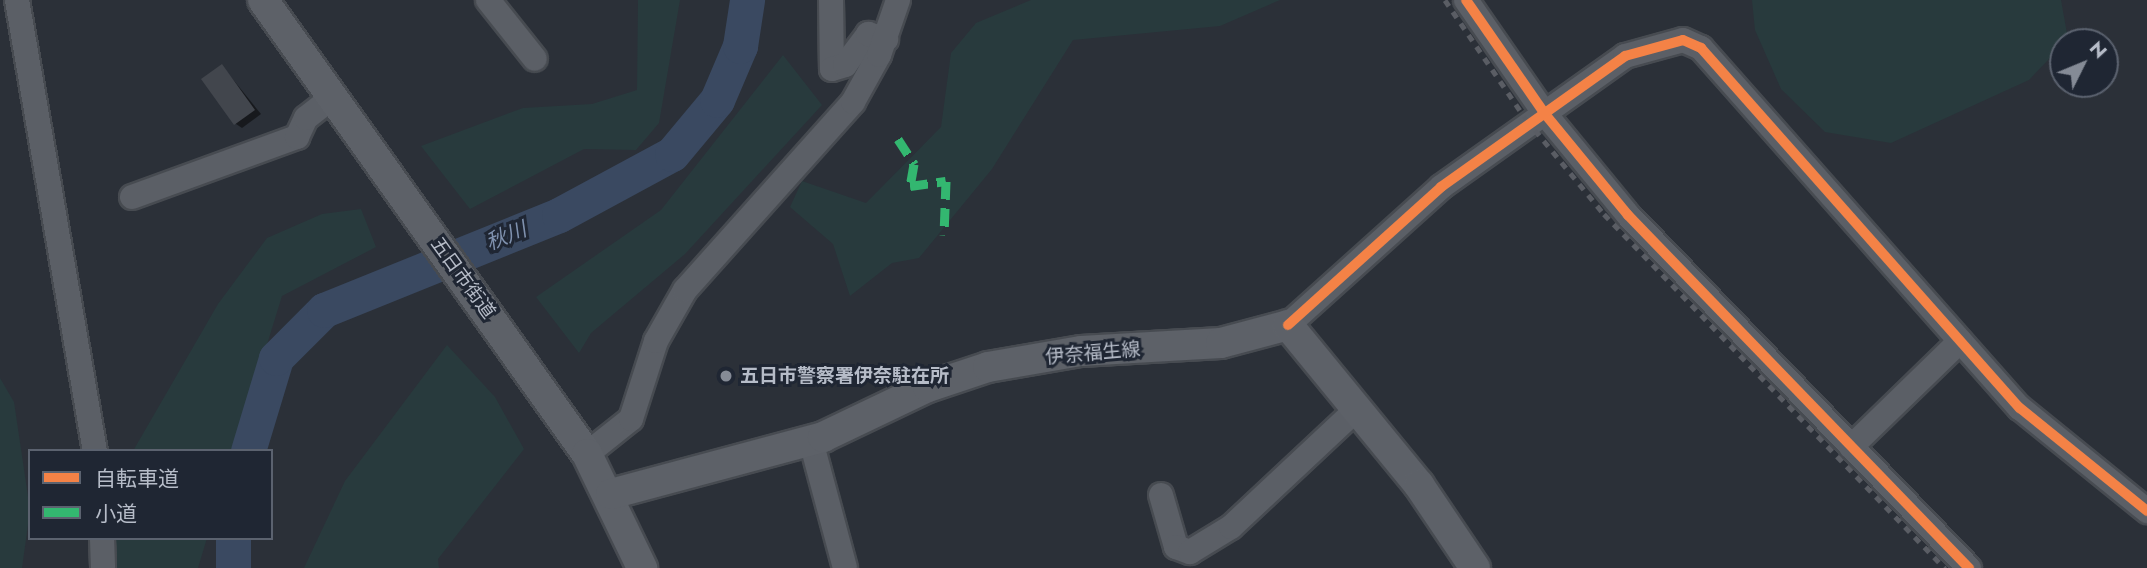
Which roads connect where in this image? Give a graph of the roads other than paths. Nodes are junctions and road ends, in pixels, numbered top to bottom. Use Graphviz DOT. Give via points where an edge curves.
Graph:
graph roads {
  1 [pos="17,0"];
  2 [pos="488,0"];
  3 [pos="831,0"];
  4 [pos="898,0"];
  5 [pos="1466,0"];
  6 [pos="268,2"];
  7 [pos="886,39"];
  8 [pos="535,59"];
  9 [pos="333,97"];
  10 [pos="1545,114"];
  11 [pos="132,197"];
  12 [pos="1287,325"];
  13 [pos="1960,341"];
  14 [pos="1355,411"];
  15 [pos="811,441"];
  16 [pos="1851,447"];
  17 [pos="95,449"];
  18 [pos="587,454"];
  19 [pos="611,494"];
  20 [pos="1161,495"];
  21 [pos="2147,511"];
  22 [pos="102,540"];
  23 [pos="103,568"];
  24 [pos="642,568"];
  25 [pos="845,568"];
  26 [pos="1475,568"];
  27 [pos="1969,568"];
  1 -- 17 [label="street"];
  2 -- 8 [label="street"];
  3 -- 7 [label="street" via="832,69 845,65 868,34"];
  4 -- 7 [label="street"];
  5 -- 10 [label="street"];
  6 -- 9 [label="main road, 五日市街道"];
  7 -- 18 [label="street" via="847,110 685,290 656,341 631,419"];
  9 -- 11 [label="street" via="306,118 297,137"];
  9 -- 18 [label="main road, 五日市街道"];
  10 -- 12 [label="street" via="1410,211"];
  10 -- 13 [label="street" via="1625,57 1667,40 1701,48"];
  10 -- 16 [label="street" via="1628,215"];
  12 -- 14 [label="main road"];
  12 -- 15 [label="main road, 伊奈福生線" via="1221,343 1081,351 988,367"];
  13 -- 16 [label="street"];
  13 -- 21 [label="street" via="2033,421"];
  14 -- 20 [label="street" via="1231,527 1190,552 1176,547"];
  14 -- 26 [label="main road" via="1419,485"];
  15 -- 19 [label="main road, 伊奈福生線"];
  15 -- 25 [label="street"];
  16 -- 27 [label="street"];
  18 -- 19 [label="main road, 五日市街道"];
  19 -- 24 [label="main road, 五日市街道"];
  22 -- 23 [label="street"];
}
